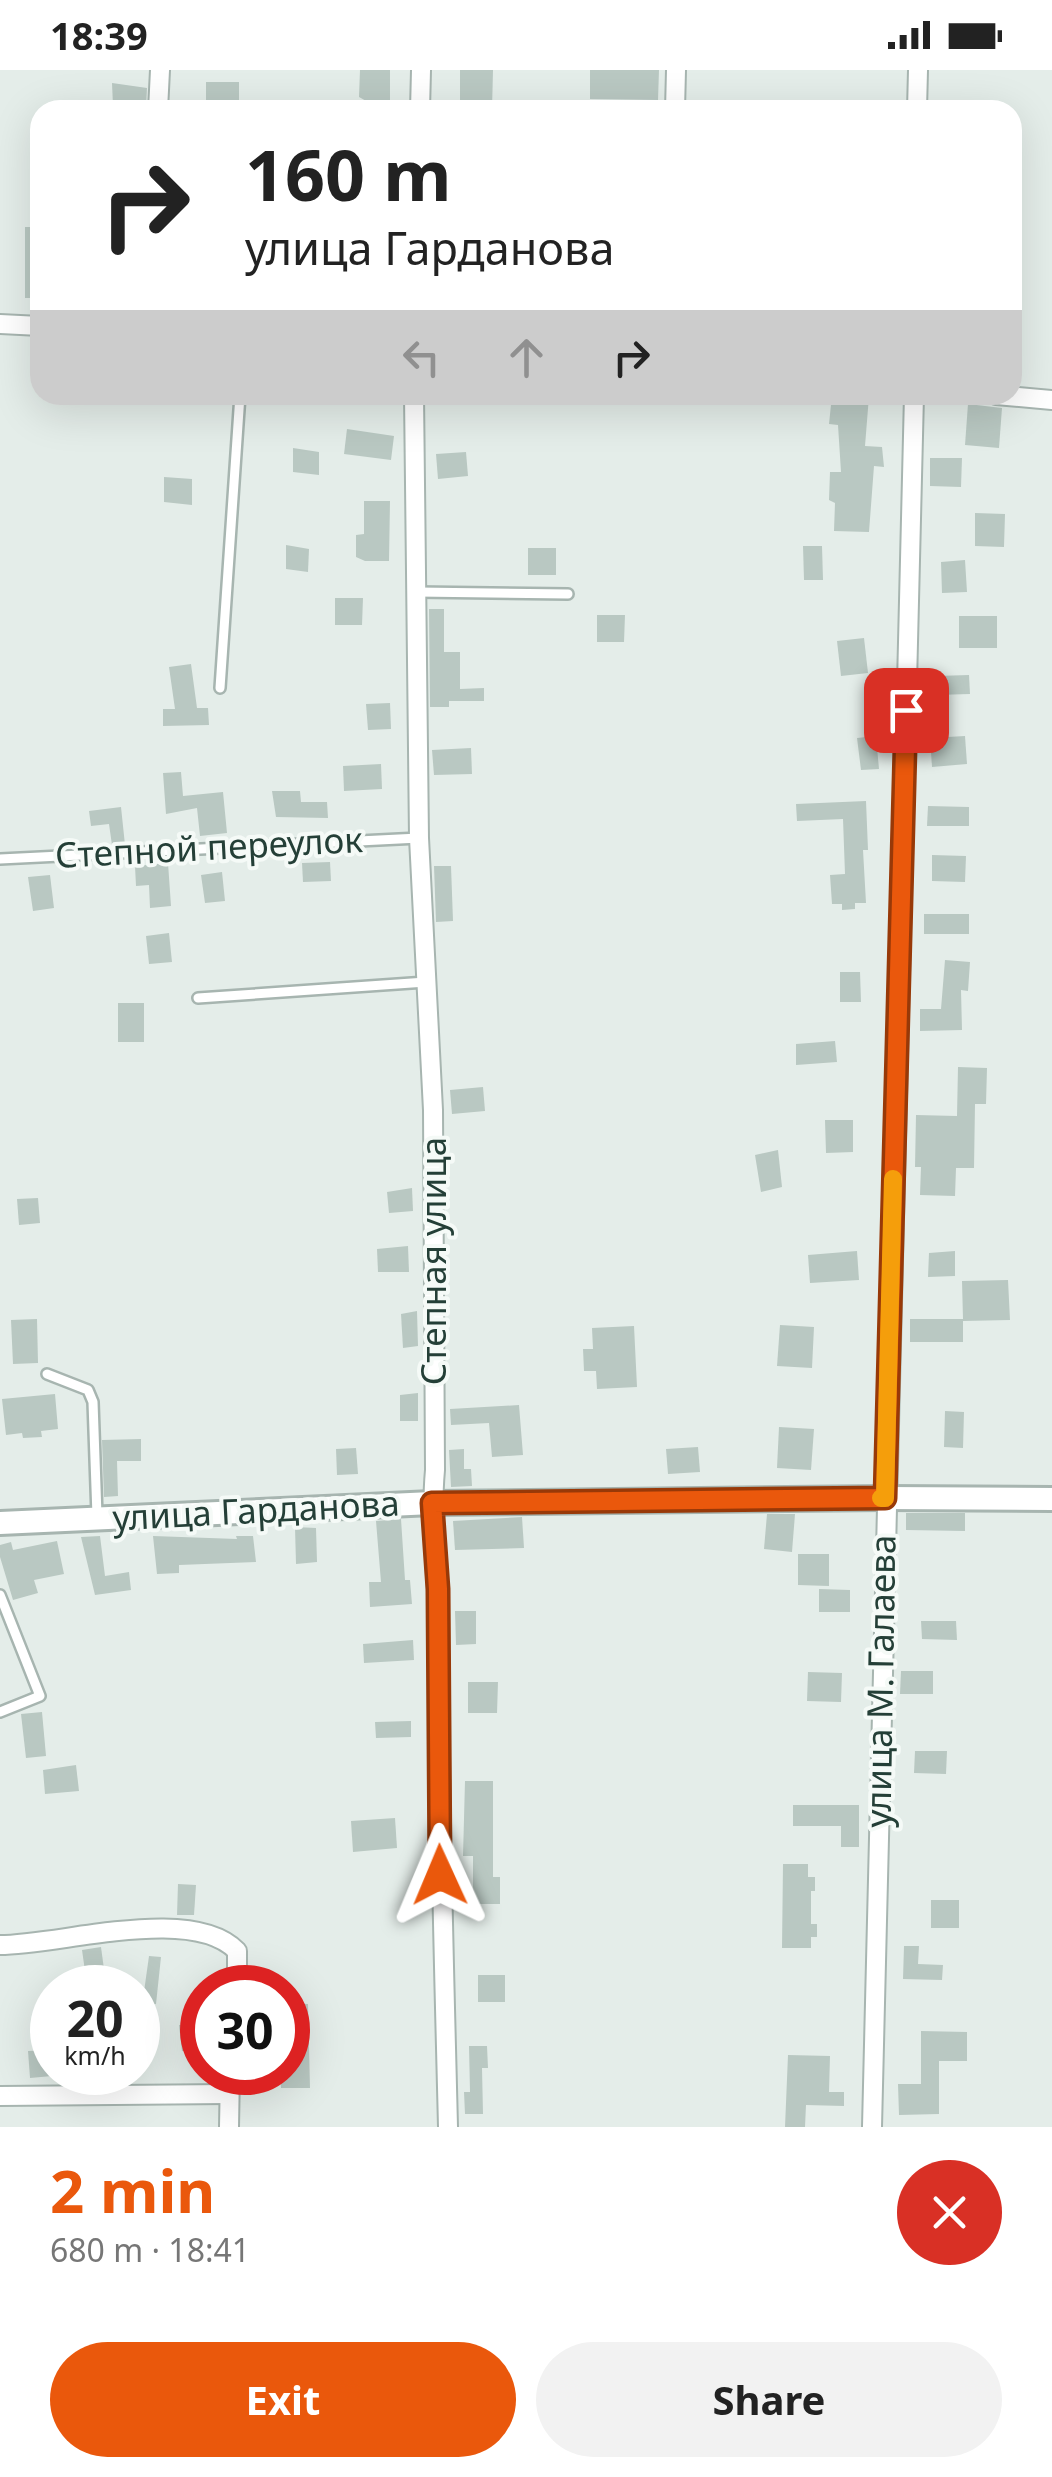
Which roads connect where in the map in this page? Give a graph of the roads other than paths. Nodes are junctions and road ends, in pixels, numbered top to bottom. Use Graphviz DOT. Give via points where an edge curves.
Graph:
graph roads {
  1 [pos="160,70"];
  2 [pos="421,70"];
  3 [pos="676,70"];
  4 [pos="918,70"];
  5 [pos="158,100"];
  6 [pos="420,100"];
  7 [pos="675,100"];
  8 [pos="917,100"];
  9 [pos="0,324"];
  10 [pos="30,326"];
  11 [pos="1022,397"];
  12 [pos="1052,400"];
  13 [pos="239,405"];
  14 [pos="414,405"];
  15 [pos="914,405"];
  16 [pos="414,592"];
  17 [pos="568,594"];
  18 [pos="220,688"];
  19 [pos="419,838"];
  20 [pos="0,859"];
  21 [pos="426,982"];
  22 [pos="198,998"];
  23 [pos="47,1374"];
  24 [pos="885,1498"];
  25 [pos="1052,1499"];
  26 [pos="432,1503"];
  27 [pos="97,1519"];
  28 [pos="0,1524"];
  29 [pos="0,1595"];
  30 [pos="0,1712"];
  31 [pos="0,1944"];
  32 [pos="237,1965"];
  33 [pos="180,2094"];
  34 [pos="228,2095"];
  35 [pos="0,2096"];
  36 [pos="229,2127"];
  37 [pos="448,2127"];
  38 [pos="872,2127"];
  1 -- 5 [label="street"];
  2 -- 6 [label="street"];
  3 -- 7 [label="street"];
  4 -- 8 [label="street"];
  9 -- 10 [label="street"];
  11 -- 12 [label="street"];
  13 -- 18 [label="lane"];
  14 -- 16 [label="street, Степная улица"];
  15 -- 24 [label="street, улица М. Галаева"];
  16 -- 17 [label="lane"];
  16 -- 19 [label="street, Степная улица"];
  19 -- 20 [label="lane, Степной переулок"];
  19 -- 21 [label="street, Степная улица"];
  21 -- 22 [label="lane"];
  21 -- 26 [label="street, Степная улица" via="433,1110"];
  23 -- 27 [label="lane" via="88,1390 93,1402"];
  24 -- 25 [label="street, улица Гарданова"];
  24 -- 26 [label="street, улица Гарданова"];
  24 -- 38 [label="street, улица М. Галаева"];
  26 -- 27 [label="street, улица Гарданова"];
  26 -- 37 [label="street, Степная улица"];
  27 -- 28 [label="street, улица Гарданова"];
  29 -- 30 [label="lane" via="40,1696"];
  31 -- 32 [label="street" via="129,1931 209,1932 237,1951"];
  33 -- 35 [label="street"];
  34 -- 36 [label="street"];
}
